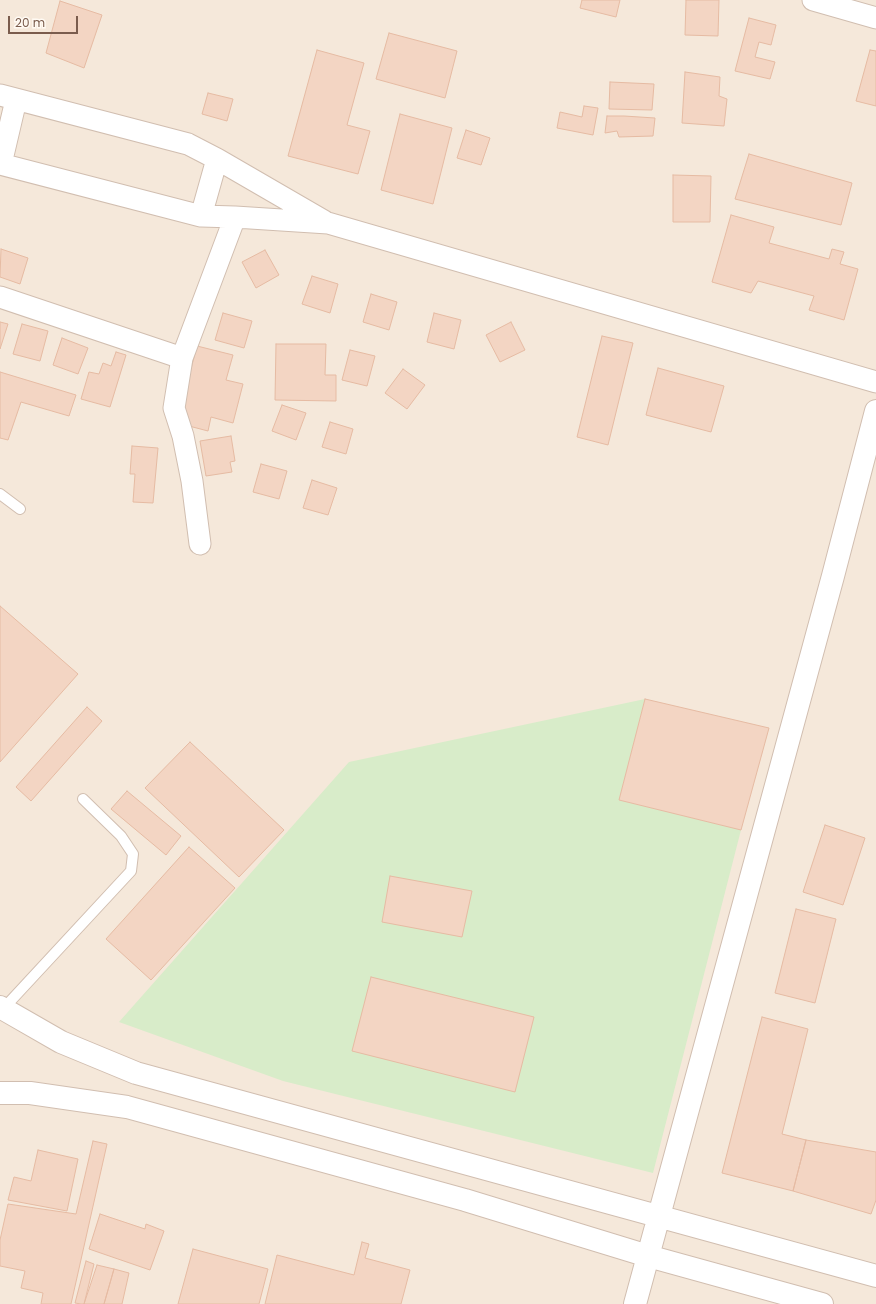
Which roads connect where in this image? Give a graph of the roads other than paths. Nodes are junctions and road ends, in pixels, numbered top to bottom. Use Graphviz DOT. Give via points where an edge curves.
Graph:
graph roads {
  1 [pos="813,0"];
  2 [pos="876,18"];
  3 [pos="8,97"];
  4 [pos="217,159"];
  5 [pos="0,164"];
  6 [pos="201,216"];
  7 [pos="235,217"];
  8 [pos="328,223"];
  9 [pos="0,297"];
  10 [pos="182,358"];
  11 [pos="876,382"];
  12 [pos="876,411"];
  13 [pos="0,494"];
  14 [pos="20,509"];
  15 [pos="200,544"];
  16 [pos="83,799"];
  17 [pos="2,1008"];
  18 [pos="136,1073"];
  19 [pos="0,1093"];
  20 [pos="127,1107"];
  21 [pos="659,1217"];
  22 [pos="648,1256"];
  23 [pos="876,1276"];
  24 [pos="635,1304"];
  25 [pos="822,1304"];
  1 -- 2 [label="street"];
  3 -- 4 [label="street" via="188,144"];
  3 -- 5 [label="street"];
  4 -- 6 [label="street"];
  4 -- 8 [label="street"];
  5 -- 6 [label="street"];
  6 -- 7 [label="street"];
  7 -- 8 [label="street"];
  7 -- 10 [label="street"];
  8 -- 11 [label="street"];
  9 -- 10 [label="street"];
  10 -- 15 [label="street" via="174,408 183,436 192,481"];
  12 -- 21 [label="street"];
  13 -- 14 [label="lane"];
  16 -- 17 [label="lane" via="121,836 133,854 131,871"];
  17 -- 18 [label="street" via="61,1042"];
  18 -- 20 [label="street"];
  18 -- 21 [label="street"];
  19 -- 20 [label="street" via="30,1093"];
  20 -- 22 [label="street" via="465,1200"];
  21 -- 22 [label="street"];
  21 -- 23 [label="street"];
  22 -- 24 [label="street"];
  22 -- 25 [label="street"];
}
